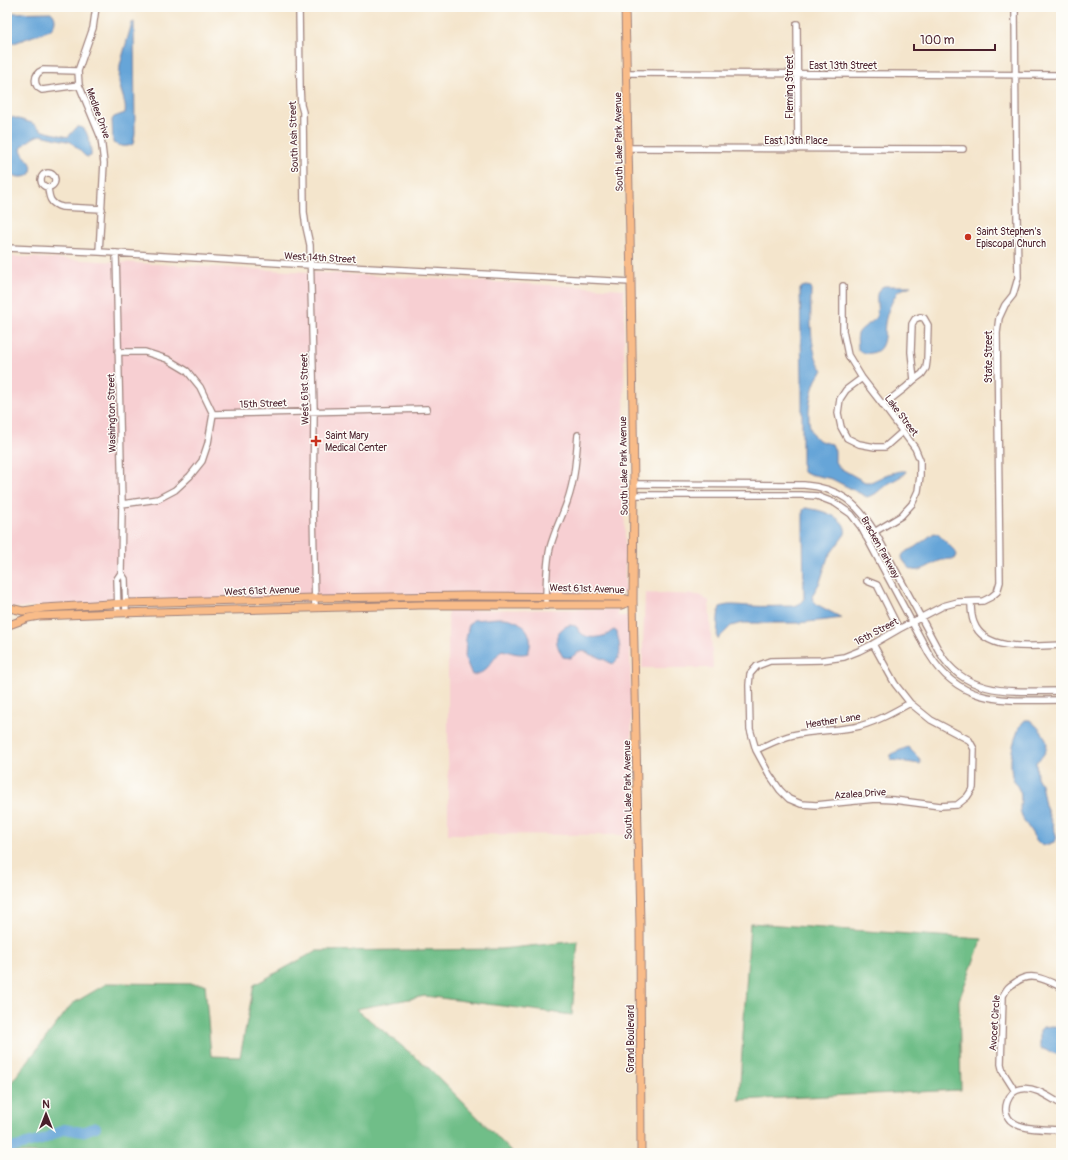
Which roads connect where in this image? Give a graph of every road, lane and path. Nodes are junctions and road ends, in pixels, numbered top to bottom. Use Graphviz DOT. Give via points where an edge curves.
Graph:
graph roads {
  1 [pos="96,7"];
  2 [pos="299,7"];
  3 [pos="625,7"];
  4 [pos="1015,7"];
  5 [pos="797,24"];
  6 [pos="78,72"];
  7 [pos="626,73"];
  8 [pos="799,74"];
  9 [pos="1015,75"];
  10 [pos="1061,75"];
  11 [pos="79,85"];
  12 [pos="628,148"];
  13 [pos="798,149"];
  14 [pos="964,149"];
  15 [pos="48,187"];
  16 [pos="102,209"];
  17 [pos="7,248"];
  18 [pos="100,252"];
  19 [pos="116,253"];
  20 [pos="310,265"];
  21 [pos="631,282"];
  22 [pos="843,286"];
  23 [pos="118,352"];
  24 [pos="862,378"];
  25 [pos="914,380"];
  26 [pos="883,405"];
  27 [pos="428,408"];
  28 [pos="314,411"];
  29 [pos="213,414"];
  30 [pos="902,432"];
  31 [pos="578,435"];
  32 [pos="634,484"];
  33 [pos="720,485"];
  34 [pos="634,495"];
  35 [pos="720,495"];
  36 [pos="122,504"];
  37 [pos="875,532"];
  38 [pos="866,537"];
  39 [pos="121,573"];
  40 [pos="867,581"];
  41 [pos="997,592"];
  42 [pos="546,596"];
  43 [pos="315,598"];
  44 [pos="633,601"];
  45 [pos="971,602"];
  46 [pos="126,603"];
  47 [pos="118,604"];
  48 [pos="8,606"];
  49 [pos="546,606"];
  50 [pos="315,608"];
  51 [pos="118,613"];
  52 [pos="126,613"];
  53 [pos="921,618"];
  54 [pos="912,623"];
  55 [pos="8,625"];
  56 [pos="899,629"];
  57 [pos="873,644"];
  58 [pos="1061,646"];
  59 [pos="1061,691"];
  60 [pos="1061,700"];
  61 [pos="910,703"];
  62 [pos="756,750"];
  63 [pos="640,924"];
  64 [pos="1061,987"];
  65 [pos="1015,1091"];
  66 [pos="1061,1104"];
  67 [pos="1061,1130"];
  68 [pos="641,1153"];
  1 -- 6 [label="street, Medlee Drive" via="93,28"];
  2 -- 20 [label="street, South Ash Street" via="304,212 310,245"];
  3 -- 7 [label="main road, South Lake Park Avenue"];
  4 -- 9 [label="street, State Street"];
  5 -- 8 [label="street, Fleming Street"];
  6 -- 11 [label="street, Medlee Drive"];
  6 -- 11 [label="street" via="39,71 36,84 42,90"];
  7 -- 8 [label="street, East 13th Street"];
  7 -- 12 [label="main road, South Lake Park Avenue"];
  8 -- 9 [label="street, East 13th Street"];
  8 -- 13 [label="street, Fleming Street"];
  9 -- 10 [label="street, East 13th Street"];
  9 -- 41 [label="street, State Street" via="1018,278 1013,295 999,318 996,333 1000,582"];
  11 -- 16 [label="street, Medlee Drive" via="101,138 104,163"];
  12 -- 13 [label="street, East 13th Place"];
  12 -- 21 [label="main road, South Lake Park Avenue"];
  13 -- 14 [label="street, East 13th Place"];
  15 -- 16 [label="street" via="49,197 56,206"];
  16 -- 18 [label="street, Medlee Drive"];
  17 -- 18 [label="street, West 14th Street"];
  18 -- 19 [label="street, West 14th Street"];
  19 -- 20 [label="street, West 14th Street"];
  19 -- 23 [label="street, Washington Street"];
  20 -- 21 [label="street, West 14th Street"];
  20 -- 28 [label="street, West 61st Street"];
  21 -- 32 [label="main road, South Lake Park Avenue"];
  22 -- 24 [label="street, Lake Street" via="843,331 848,355"];
  23 -- 29 [label="street" via="145,352 167,359 187,372 200,387"];
  23 -- 36 [label="street, Washington Street"];
  24 -- 26 [label="street, Lake Street"];
  24 -- 30 [label="street" via="846,390 840,399 838,413 847,438 859,444 885,446"];
  25 -- 25 [label="street" via="912,324 920,317 924,318 928,325 927,361 922,374"];
  25 -- 26 [label="street"];
  26 -- 30 [label="street, Lake Street"];
  27 -- 28 [label="street, 15th Street"];
  28 -- 29 [label="street, 15th Street"];
  28 -- 43 [label="street, West 61st Street"];
  29 -- 36 [label="street" via="202,460 190,476 175,490 158,499"];
  30 -- 37 [label="street, Lake Street" via="915,448 920,460 918,491 912,504 901,516"];
  31 -- 42 [label="street" via="574,478 550,549"];
  32 -- 33 [label="street, Bracken Parkway"];
  32 -- 34 [label="main road, South Lake Park Avenue"];
  33 -- 35 [label="street"];
  33 -- 37 [label="street, Bracken Parkway" via="820,487 840,495 853,504"];
  34 -- 35 [label="street, Bracken Parkway"];
  34 -- 44 [label="main road, South Lake Park Avenue"];
  35 -- 38 [label="street, Bracken Parkway" via="818,496 851,514"];
  36 -- 39 [label="street, Washington Street"];
  37 -- 38 [label="street, Lake Street"];
  37 -- 53 [label="street, Bracken Parkway"];
  38 -- 54 [label="street, Bracken Parkway"];
  39 -- 46 [label="street, Washington Street" via="125,578"];
  39 -- 47 [label="street, Washington Street" via="117,579"];
  40 -- 56 [label="street" via="877,585"];
  41 -- 45 [label="street, 16th Street" via="983,601"];
  42 -- 43 [label="main road, West 61st Avenue"];
  42 -- 44 [label="main road, West 61st Avenue" via="620,597"];
  42 -- 49 [label="street"];
  43 -- 46 [label="main road, West 61st Avenue"];
  43 -- 50 [label="street, West 61st Street"];
  44 -- 49 [label="main road, West 61st Avenue" via="621,605"];
  44 -- 63 [label="main road, South Lake Park Avenue"];
  45 -- 53 [label="street, 16th Street" via="947,605"];
  45 -- 58 [label="street" via="974,625 981,635 992,642 1008,646"];
  46 -- 47 [label="main road, West 61st Avenue"];
  46 -- 52 [label="street, Washington Street"];
  47 -- 48 [label="main road, West 61st Avenue" via="23,611"];
  47 -- 51 [label="street, Washington Street"];
  48 -- 55 [label="main road" via="12,617"];
  49 -- 50 [label="main road, West 61st Avenue" via="420,605"];
  50 -- 52 [label="main road, West 61st Avenue"];
  51 -- 52 [label="main road, West 61st Avenue"];
  51 -- 55 [label="main road, West 61st Avenue" via="39,616"];
  53 -- 54 [label="street, 16th Street"];
  53 -- 59 [label="street, Bracken Parkway" via="943,658 969,681 995,690"];
  54 -- 56 [label="street, 16th Street"];
  54 -- 60 [label="street, Bracken Parkway" via="937,666 952,681 969,692 1002,700"];
  56 -- 57 [label="street, 16th Street"];
  57 -- 61 [label="street" via="895,684"];
  57 -- 62 [label="street, 16th Street" via="844,656 822,660 770,661 757,666 750,674 749,685 750,729"];
  61 -- 62 [label="street, Heather Lane" via="883,718 861,725 794,735 778,739"];
  61 -- 62 [label="street, Azalea Drive" via="931,720 969,740 974,749 974,788 957,805 940,806 874,799 816,805 801,804 789,799 780,790"];
  63 -- 68 [label="main road, Grand Boulevard"];
  64 -- 65 [label="street, Avocet Circle" via="1029,976 1007,988 1003,996 1001,1064"];
  65 -- 66 [label="street" via="1031,1089"];
  65 -- 67 [label="street" via="1007,1101 1006,1113 1010,1121 1031,1128"];
}
